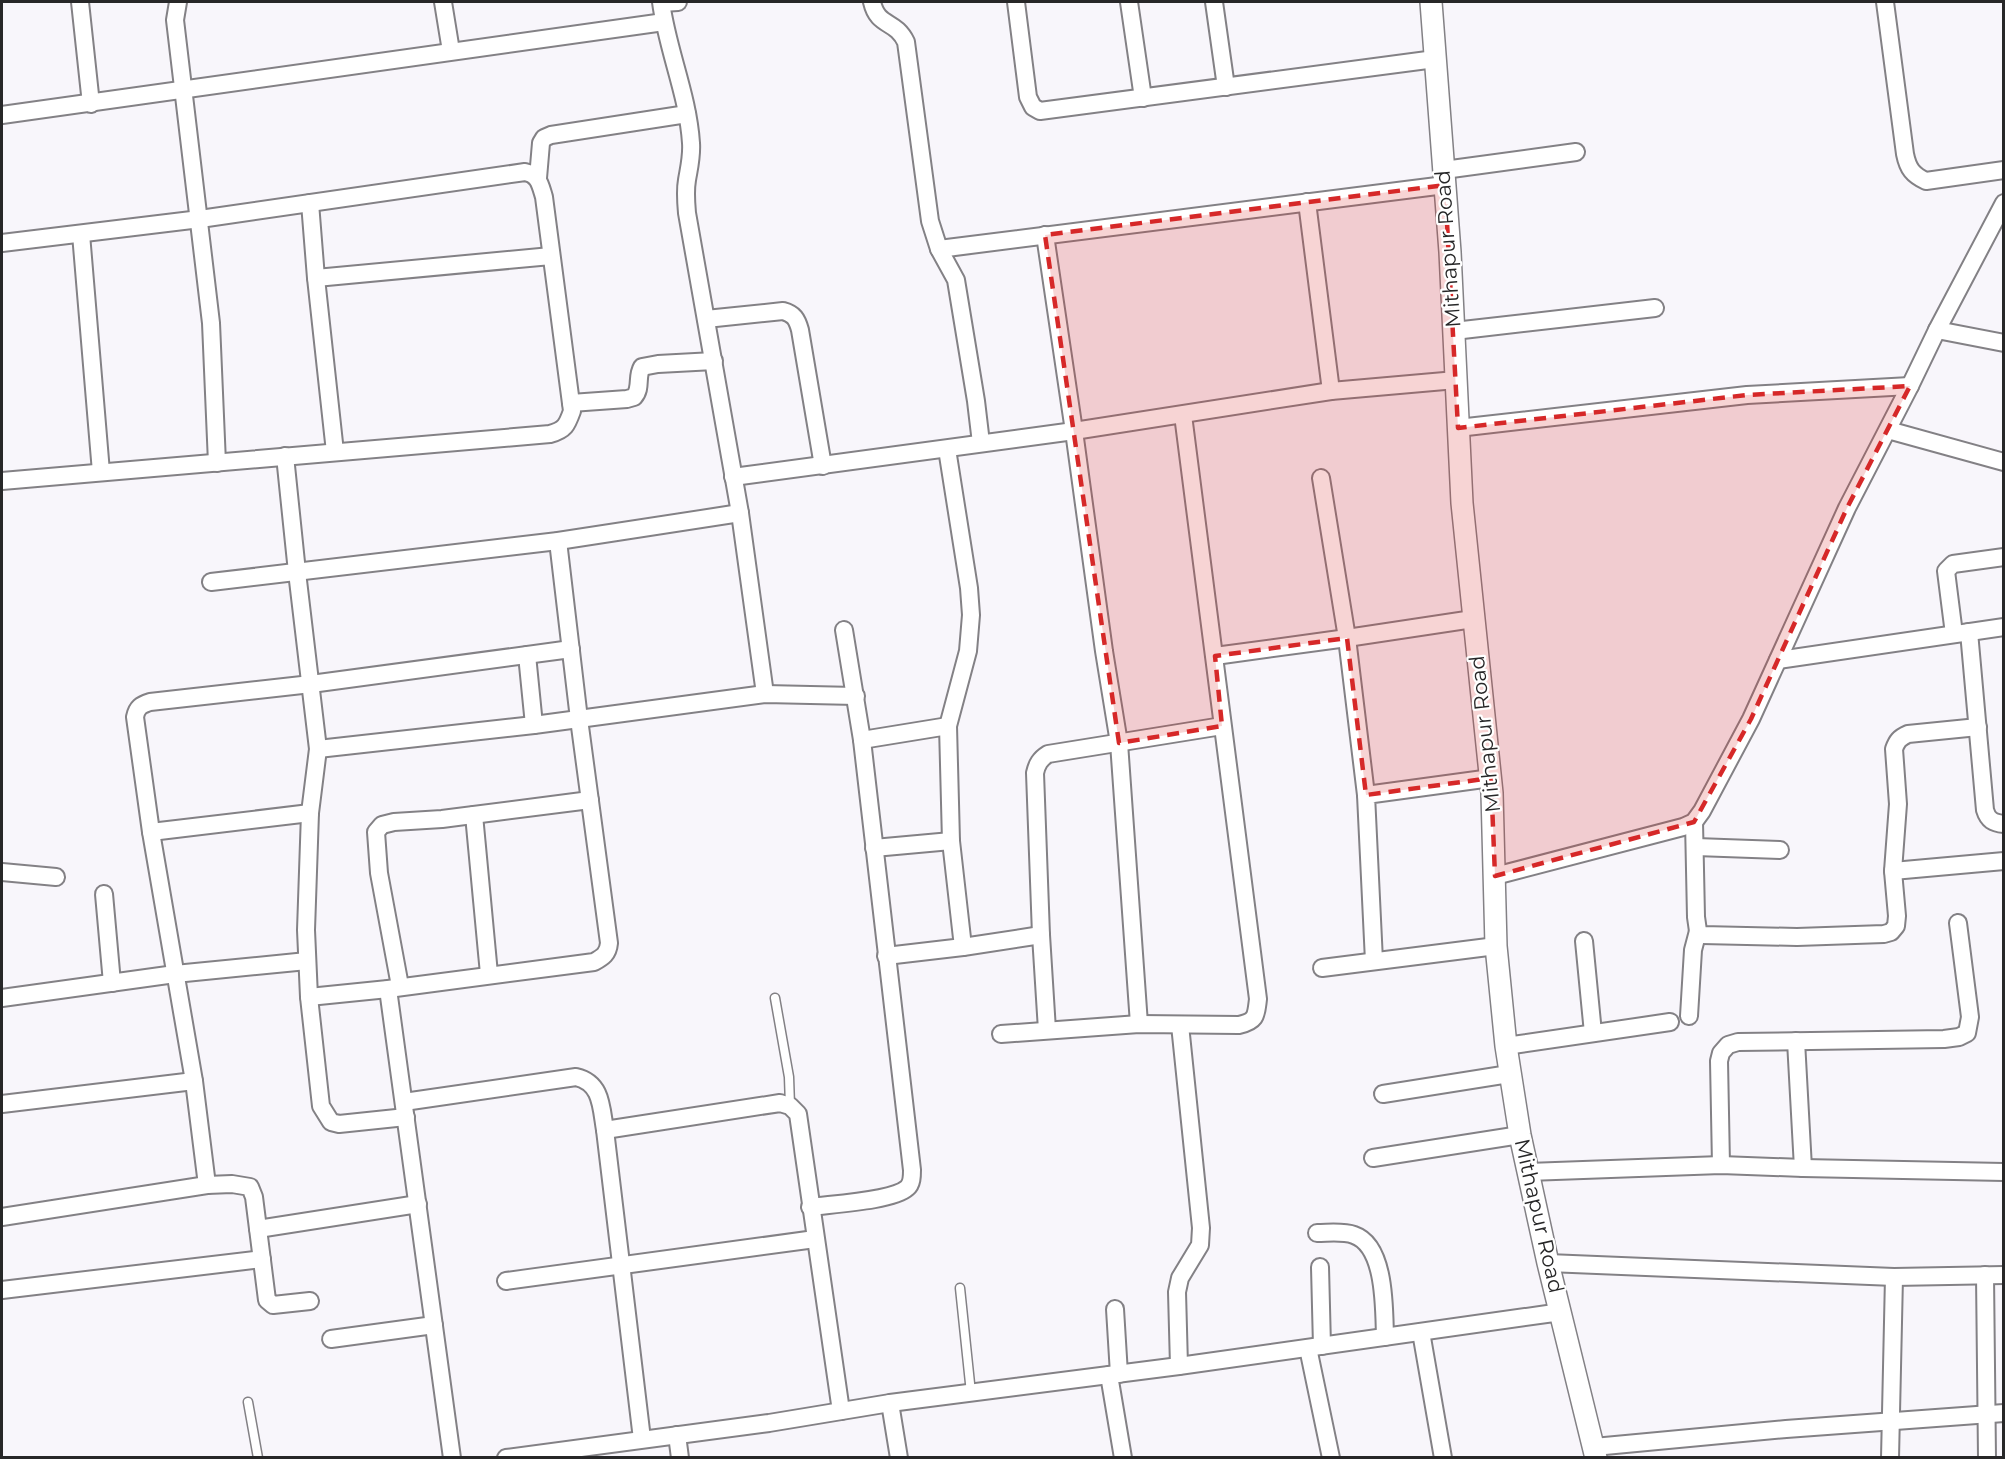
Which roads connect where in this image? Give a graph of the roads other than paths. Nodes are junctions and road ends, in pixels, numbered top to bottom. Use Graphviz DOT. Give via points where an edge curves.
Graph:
graph roads {
  1 [pos="80,2"];
  2 [pos="178,2"];
  3 [pos="443,2"];
  4 [pos="667,2"];
  5 [pos="872,2"];
  6 [pos="1016,2"];
  7 [pos="1130,2"];
  8 [pos="1214,2"];
  9 [pos="1431,2"];
  10 [pos="1885,2"];
  11 [pos="664,22"];
  12 [pos="451,51"];
  13 [pos="1435,59"];
  14 [pos="1226,87"];
  15 [pos="185,90"];
  16 [pos="1143,98"];
  17 [pos="91,104"];
  18 [pos="687,114"];
  19 [pos="2,115"];
  20 [pos="1576,152"];
  21 [pos="2004,170"];
  22 [pos="538,177"];
  23 [pos="1444,178"];
  24 [pos="1307,202"];
  25 [pos="310,203"];
  26 [pos="2004,203"];
  27 [pos="200,219"];
  28 [pos="81,234"];
  29 [pos="1045,236"];
  30 [pos="2,243"];
  31 [pos="939,249"];
  32 [pos="551,256"];
  33 [pos="316,278"];
  34 [pos="1654,308"];
  35 [pos="706,319"];
  36 [pos="1937,330"];
  37 [pos="1454,331"];
  38 [pos="2004,343"];
  39 [pos="714,361"];
  40 [pos="1456,380"];
  41 [pos="1910,386"];
  42 [pos="1331,392"];
  43 [pos="571,403"];
  44 [pos="1182,416"];
  45 [pos="1458,428"];
  46 [pos="1888,430"];
  47 [pos="1074,431"];
  48 [pos="981,443"];
  49 [pos="947,448"];
  50 [pos="335,452"];
  51 [pos="285,456"];
  52 [pos="2004,462"];
  53 [pos="217,463"];
  54 [pos="823,466"];
  55 [pos="101,472"];
  56 [pos="733,477"];
  57 [pos="1321,478"];
  58 [pos="2,481"];
  59 [pos="740,513"];
  60 [pos="558,541"];
  61 [pos="2004,557"];
  62 [pos="297,572"];
  63 [pos="211,582"];
  64 [pos="1473,618"];
  65 [pos="2004,627"];
  66 [pos="844,630"];
  67 [pos="1962,633"];
  68 [pos="1347,638"];
  69 [pos="571,649"];
  70 [pos="527,655"];
  71 [pos="1215,656"];
  72 [pos="1778,660"];
  73 [pos="311,684"];
  74 [pos="765,694"];
  75 [pos="856,696"];
  76 [pos="579,719"];
  77 [pos="534,726"];
  78 [pos="948,726"];
  79 [pos="1222,726"];
  80 [pos="1978,727"];
  81 [pos="862,740"];
  82 [pos="1119,743"];
  83 [pos="318,749"];
  84 [pos="1491,778"];
  85 [pos="1366,795"];
  86 [pos="590,800"];
  87 [pos="310,813"];
  88 [pos="474,815"];
  89 [pos="1694,822"];
  90 [pos="2004,824"];
  91 [pos="151,832"];
  92 [pos="951,841"];
  93 [pos="1696,847"];
  94 [pos="874,848"];
  95 [pos="1780,850"];
  96 [pos="2004,861"];
  97 [pos="1893,871"];
  98 [pos="2,872"];
  99 [pos="1495,876"];
  100 [pos="56,877"];
  101 [pos="104,894"];
  102 [pos="1958,923"];
  103 [pos="1698,932"];
  104 [pos="1041,935"];
  105 [pos="1584,941"];
  106 [pos="1496,946"];
  107 [pos="963,947"];
  108 [pos="886,956"];
  109 [pos="307,961"];
  110 [pos="1374,962"];
  111 [pos="1322,968"];
  112 [pos="175,974"];
  113 [pos="489,974"];
  114 [pos="112,983"];
  115 [pos="394,988"];
  116 [pos="309,997"];
  117 [pos="2,998"];
  118 [pos="775,998"];
  119 [pos="1689,1016"];
  120 [pos="1670,1022"];
  121 [pos="1139,1024"];
  122 [pos="1180,1025"];
  123 [pos="1047,1030"];
  124 [pos="1593,1033"];
  125 [pos="1001,1034"];
  126 [pos="1796,1041"];
  127 [pos="1506,1046"];
  128 [pos="1509,1074"];
  129 [pos="194,1081"];
  130 [pos="1383,1094"];
  131 [pos="2,1104"];
  132 [pos="790,1106"];
  133 [pos="405,1110"];
  134 [pos="605,1130"];
  135 [pos="1520,1136"];
  136 [pos="1373,1158"];
  137 [pos="1721,1165"];
  138 [pos="1803,1168"];
  139 [pos="1528,1172"];
  140 [pos="2004,1172"];
  141 [pos="207,1185"];
  142 [pos="418,1204"];
  143 [pos="810,1207"];
  144 [pos="2,1217"];
  145 [pos="258,1229"];
  146 [pos="1317,1233"];
  147 [pos="815,1239"];
  148 [pos="262,1259"];
  149 [pos="1548,1263"];
  150 [pos="621,1265"];
  151 [pos="1320,1267"];
  152 [pos="1985,1275"];
  153 [pos="2004,1275"];
  154 [pos="1894,1277"];
  155 [pos="506,1281"];
  156 [pos="960,1288"];
  157 [pos="2,1290"];
  158 [pos="310,1301"];
  159 [pos="1115,1309"];
  160 [pos="1561,1312"];
  161 [pos="434,1325"];
  162 [pos="1421,1332"];
  163 [pos="1385,1337"];
  164 [pos="331,1339"];
  165 [pos="1316,1347"];
  166 [pos="1179,1366"];
  167 [pos="1114,1375"];
  168 [pos="971,1393"];
  169 [pos="248,1402"];
  170 [pos="890,1403"];
  171 [pos="841,1411"];
  172 [pos="2004,1413"];
  173 [pos="1986,1415"];
  174 [pos="1890,1422"];
  175 [pos="677,1435"];
  176 [pos="642,1439"];
  177 [pos="1595,1452"];
  178 [pos="548,1455"];
  179 [pos="258,1458"];
  180 [pos="452,1458"];
  181 [pos="506,1458"];
  182 [pos="680,1458"];
  183 [pos="899,1458"];
  184 [pos="1124,1458"];
  185 [pos="1331,1458"];
  186 [pos="1443,1458"];
  187 [pos="1890,1458"];
  188 [pos="1987,1458"];
  1 -- 17 [label="street"];
  2 -- 15 [label="street" via="175,20"];
  3 -- 12 [label="street"];
  4 -- 11 [label="street"];
  5 -- 31 [label="street" via="875,14 897,29 906,42 930,221"];
  6 -- 16 [label="street" via="1028,97 1033,107 1051,111"];
  7 -- 16 [label="street"];
  8 -- 14 [label="street"];
  9 -- 13 [label="street, Mithapur Road"];
  10 -- 21 [label="street" via="1908,168 1926,181"];
  11 -- 12 [label="street"];
  11 -- 18 [label="street"];
  12 -- 15 [label="street"];
  13 -- 14 [label="street"];
  13 -- 23 [label="street, Mithapur Road"];
  14 -- 16 [label="street"];
  15 -- 17 [label="street"];
  15 -- 27 [label="street"];
  17 -- 19 [label="street"];
  18 -- 22 [label="street" via="551,135 541,143"];
  18 -- 35 [label="street" via="691,160 687,213"];
  20 -- 23 [label="street"];
  22 -- 25 [label="street" via="525,172"];
  22 -- 32 [label="street"];
  23 -- 24 [label="street"];
  23 -- 37 [label="street, Mithapur Road"];
  24 -- 29 [label="street"];
  24 -- 42 [label="street"];
  25 -- 27 [label="street"];
  25 -- 33 [label="street"];
  26 -- 36 [label="street"];
  27 -- 28 [label="street"];
  27 -- 53 [label="street" via="212,323"];
  28 -- 30 [label="street"];
  28 -- 55 [label="street"];
  29 -- 31 [label="street"];
  29 -- 47 [label="street"];
  31 -- 48 [label="street" via="952,270 961,302"];
  32 -- 33 [label="street"];
  32 -- 43 [label="street"];
  33 -- 50 [label="street"];
  34 -- 37 [label="street"];
  35 -- 39 [label="street"];
  35 -- 54 [label="street" via="783,311 796,318"];
  36 -- 38 [label="street"];
  36 -- 41 [label="street"];
  37 -- 40 [label="street, Mithapur Road"];
  39 -- 43 [label="street" via="642,367 634,397"];
  39 -- 56 [label="street"];
  40 -- 42 [label="street"];
  40 -- 45 [label="street, Mithapur Road"];
  41 -- 45 [label="street" via="1747,395"];
  41 -- 46 [label="street"];
  42 -- 44 [label="street"];
  43 -- 50 [label="street" via="568,425 550,434"];
  44 -- 47 [label="street"];
  44 -- 71 [label="street"];
  45 -- 64 [label="street, Mithapur Road"];
  46 -- 52 [label="street"];
  46 -- 72 [label="street" via="1847,508"];
  47 -- 48 [label="street"];
  47 -- 82 [label="street"];
  48 -- 49 [label="street"];
  49 -- 54 [label="street"];
  49 -- 78 [label="street" via="971,615 968,651"];
  50 -- 51 [label="street"];
  51 -- 53 [label="street"];
  51 -- 62 [label="street"];
  53 -- 55 [label="street"];
  54 -- 56 [label="street"];
  55 -- 58 [label="street"];
  56 -- 59 [label="street"];
  57 -- 68 [label="street"];
  59 -- 60 [label="street"];
  59 -- 74 [label="street"];
  60 -- 62 [label="street"];
  60 -- 69 [label="street"];
  61 -- 67 [label="street" via="1948,566 1945,575"];
  62 -- 63 [label="street"];
  62 -- 73 [label="street"];
  64 -- 68 [label="street"];
  64 -- 84 [label="street, Mithapur Road"];
  65 -- 67 [label="street"];
  66 -- 75 [label="street"];
  67 -- 72 [label="street"];
  67 -- 80 [label="street"];
  68 -- 71 [label="street"];
  68 -- 85 [label="street"];
  69 -- 70 [label="street"];
  69 -- 76 [label="street"];
  70 -- 73 [label="street"];
  70 -- 77 [label="street"];
  71 -- 79 [label="street"];
  72 -- 89 [label="street" via="1751,719"];
  73 -- 83 [label="street"];
  73 -- 91 [label="street" via="141,705 135,717"];
  74 -- 75 [label="street"];
  74 -- 76 [label="street"];
  75 -- 81 [label="street"];
  76 -- 77 [label="street"];
  76 -- 86 [label="street"];
  77 -- 83 [label="street"];
  78 -- 81 [label="street"];
  78 -- 92 [label="street"];
  79 -- 82 [label="street"];
  79 -- 122 [label="street" via="1258,999 1254,1018 1248,1023"];
  80 -- 90 [label="street" via="1985,810 1988,818"];
  80 -- 97 [label="street" via="1908,734 1897,742"];
  81 -- 94 [label="street"];
  82 -- 104 [label="street" via="1048,754 1037,766"];
  82 -- 121 [label="street"];
  83 -- 87 [label="street"];
  84 -- 85 [label="street"];
  84 -- 99 [label="street, Mithapur Road"];
  85 -- 110 [label="street"];
  86 -- 88 [label="street"];
  86 -- 113 [label="street" via="608,951 594,962"];
  87 -- 91 [label="street"];
  87 -- 109 [label="street"];
  88 -- 113 [label="street"];
  88 -- 115 [label="street" via="394,822 382,825 376,832"];
  89 -- 93 [label="street"];
  89 -- 99 [label="street"];
  91 -- 112 [label="street"];
  92 -- 94 [label="street"];
  92 -- 107 [label="street"];
  93 -- 95 [label="street"];
  93 -- 103 [label="street"];
  94 -- 108 [label="street"];
  96 -- 97 [label="street"];
  97 -- 103 [label="street" via="1897,916 1891,932 1785,937 1708,936"];
  98 -- 100 [label="street"];
  99 -- 106 [label="street, Mithapur Road"];
  101 -- 114 [label="street"];
  102 -- 126 [label="street" via="1970,1017 1967,1033 1944,1040"];
  103 -- 119 [label="street" via="1693,950"];
  104 -- 107 [label="street"];
  104 -- 123 [label="street"];
  105 -- 124 [label="street"];
  106 -- 110 [label="street"];
  106 -- 127 [label="street, Mithapur Road"];
  107 -- 108 [label="street"];
  108 -- 143 [label="street" via="911,1182 897,1194 877,1199"];
  109 -- 112 [label="street"];
  109 -- 116 [label="street"];
  110 -- 111 [label="street"];
  112 -- 114 [label="street"];
  112 -- 129 [label="street"];
  113 -- 115 [label="street"];
  114 -- 117 [label="street"];
  115 -- 116 [label="street"];
  115 -- 133 [label="street"];
  116 -- 133 [label="street" via="321,1106 327,1118 339,1124"];
  118 -- 132 [label="lane"];
  120 -- 124 [label="street"];
  121 -- 122 [label="street"];
  121 -- 123 [label="street"];
  122 -- 166 [label="street" via="1201,1228 1200,1245 1180,1278 1177,1292"];
  123 -- 125 [label="street"];
  124 -- 127 [label="street"];
  126 -- 137 [label="street" via="1738,1042 1720,1053"];
  126 -- 138 [label="street"];
  127 -- 128 [label="street, Mithapur Road"];
  128 -- 130 [label="street"];
  128 -- 135 [label="street, Mithapur Road"];
  129 -- 131 [label="street"];
  129 -- 141 [label="street"];
  132 -- 134 [label="street" via="780,1103"];
  132 -- 143 [label="street" via="798,1114"];
  133 -- 134 [label="street" via="576,1077 594,1086"];
  133 -- 142 [label="street"];
  134 -- 150 [label="street"];
  135 -- 136 [label="street"];
  135 -- 139 [label="street, Mithapur Road"];
  137 -- 138 [label="street"];
  137 -- 139 [label="street"];
  138 -- 140 [label="street"];
  139 -- 149 [label="street, Mithapur Road"];
  141 -- 144 [label="street"];
  141 -- 145 [label="street" via="250,1187"];
  142 -- 145 [label="street"];
  142 -- 161 [label="street"];
  143 -- 147 [label="street"];
  145 -- 148 [label="street"];
  146 -- 163 [label="street" via="1354,1234 1367,1245 1381,1272"];
  147 -- 150 [label="street"];
  147 -- 171 [label="street"];
  148 -- 157 [label="street"];
  148 -- 158 [label="street" via="267,1300 273,1305"];
  149 -- 154 [label="street"];
  149 -- 160 [label="street, Mithapur Road"];
  150 -- 155 [label="street"];
  150 -- 176 [label="street"];
  151 -- 165 [label="street"];
  152 -- 153 [label="street"];
  152 -- 154 [label="street"];
  152 -- 173 [label="street"];
  154 -- 174 [label="street"];
  156 -- 168 [label="lane"];
  159 -- 167 [label="street"];
  160 -- 162 [label="street"];
  160 -- 177 [label="street, Mithapur Road"];
  161 -- 164 [label="street"];
  161 -- 180 [label="street"];
  162 -- 163 [label="street"];
  162 -- 186 [label="street"];
  163 -- 165 [label="street"];
  165 -- 166 [label="street"];
  165 -- 185 [label="street"];
  166 -- 167 [label="street"];
  167 -- 168 [label="street"];
  167 -- 184 [label="street"];
  168 -- 170 [label="street"];
  169 -- 179 [label="lane"];
  170 -- 171 [label="street"];
  170 -- 183 [label="street"];
  171 -- 175 [label="street"];
  172 -- 173 [label="street"];
  173 -- 174 [label="street"];
  173 -- 188 [label="street"];
  174 -- 177 [label="street" via="1786,1429"];
  174 -- 187 [label="street"];
  175 -- 176 [label="street"];
  175 -- 182 [label="street"];
  176 -- 178 [label="street"];
  178 -- 181 [label="street"];
}
